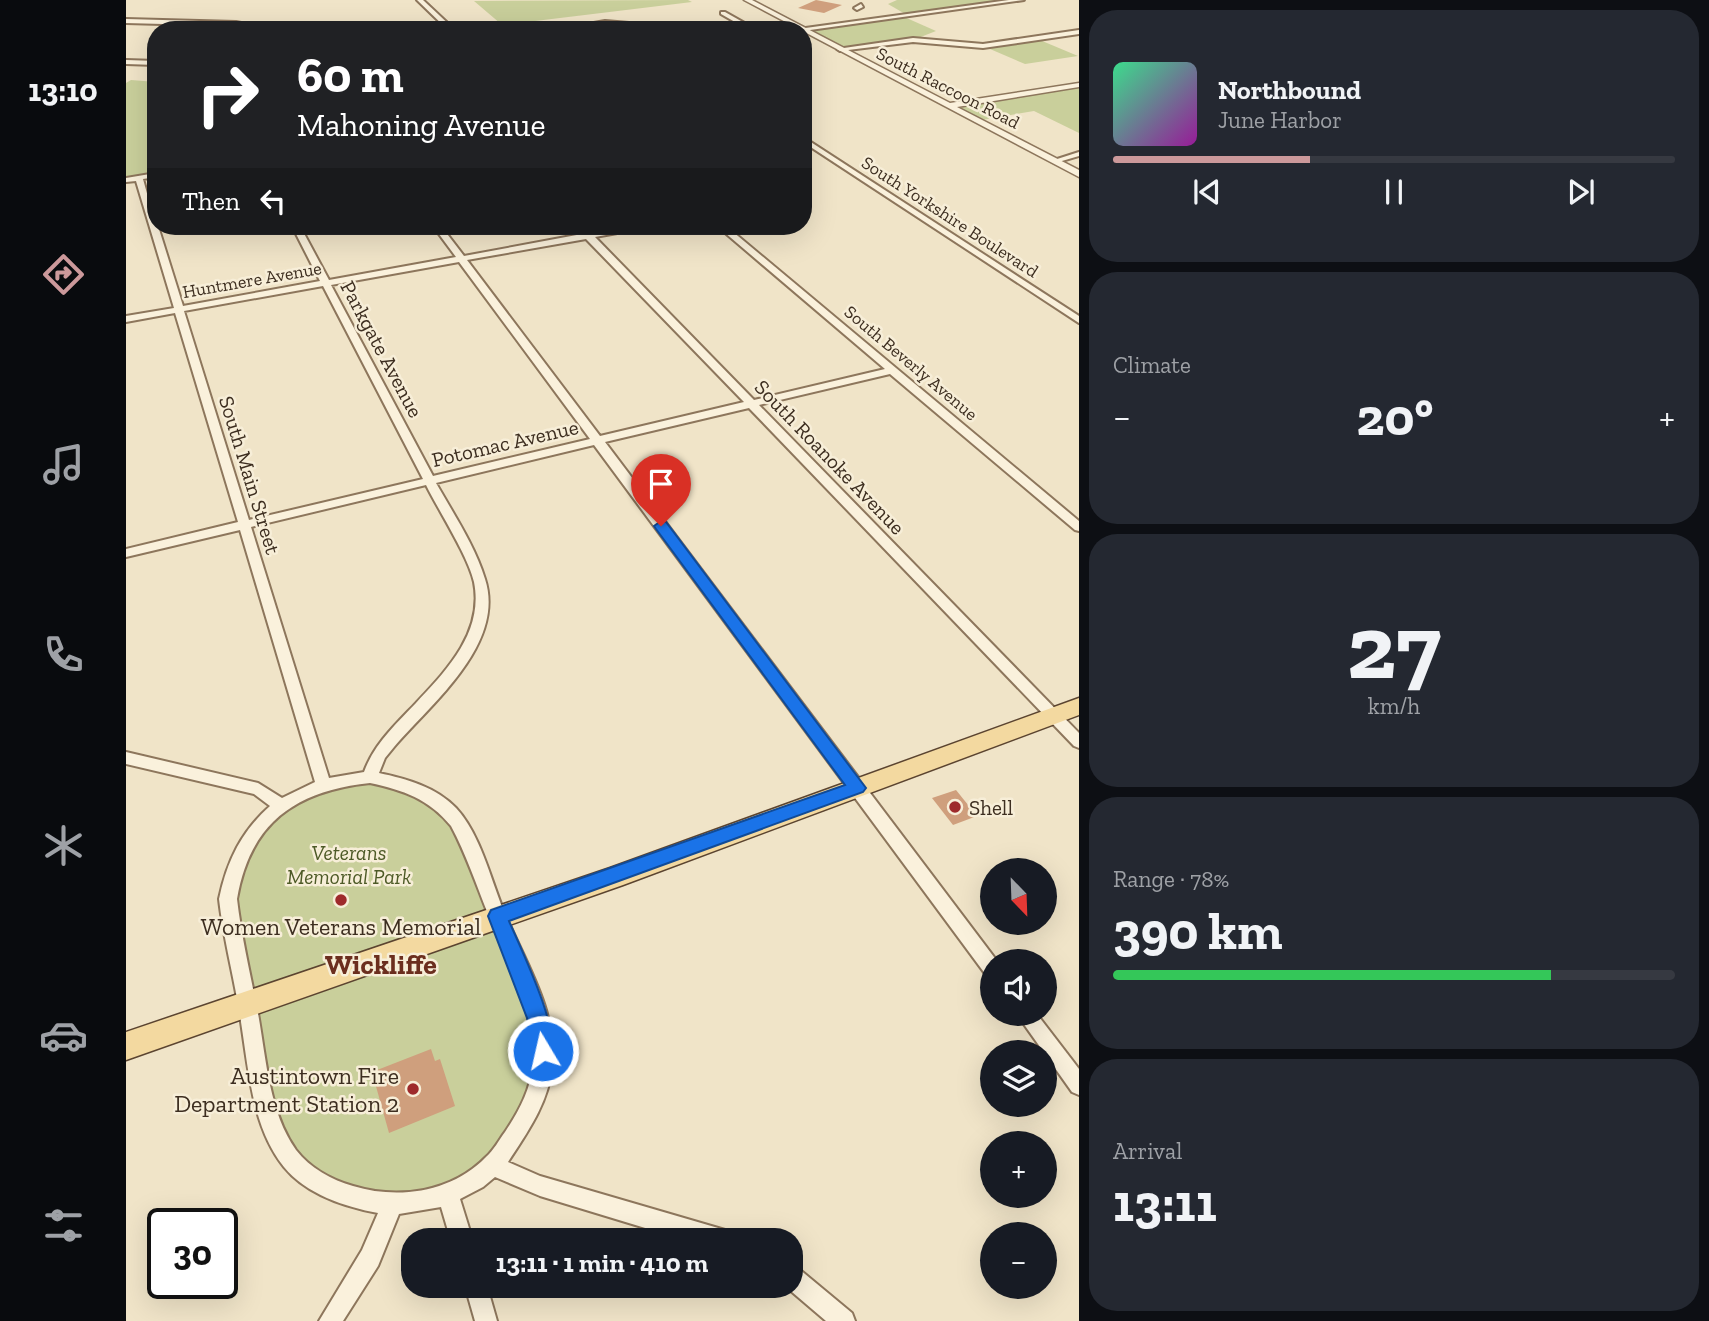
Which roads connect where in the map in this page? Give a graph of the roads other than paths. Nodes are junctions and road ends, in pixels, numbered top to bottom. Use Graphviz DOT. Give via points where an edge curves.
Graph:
graph roads {
  1 [pos="420,0"];
  2 [pos="747,0"];
  3 [pos="930,0"];
  4 [pos="1021,0"];
  5 [pos="947,10"];
  6 [pos="723,13"];
  7 [pos="666,19"];
  8 [pos="442,21"];
  9 [pos="664,21"];
  10 [pos="738,21"];
  11 [pos="784,21"];
  12 [pos="126,22"];
  13 [pos="147,22"];
  14 [pos="812,28"];
  15 [pos="1079,32"];
  16 [pos="812,36"];
  17 [pos="840,49"];
  18 [pos="126,62"];
  19 [pos="147,63"];
  20 [pos="1079,85"];
  21 [pos="948,106"];
  22 [pos="812,145"];
  23 [pos="1079,155"];
  24 [pos="1055,161"];
  25 [pos="1079,174"];
  26 [pos="147,177"];
  27 [pos="139,178"];
  28 [pos="126,180"];
  29 [pos="147,204"];
  30 [pos="156,235"];
  31 [pos="301,235"];
  32 [pos="444,235"];
  33 [pos="561,235"];
  34 [pos="588,235"];
  35 [pos="732,235"];
  36 [pos="461,258"];
  37 [pos="326,283"];
  38 [pos="179,309"];
  39 [pos="126,318"];
  40 [pos="1079,320"];
  41 [pos="892,370"];
  42 [pos="752,404"];
  43 [pos="598,441"];
  44 [pos="430,480"];
  45 [pos="245,525"];
  46 [pos="1079,527"];
  47 [pos="126,553"];
  48 [pos="1079,706"];
  49 [pos="1054,716"];
  50 [pos="1079,742"];
  51 [pos="126,758"];
  52 [pos="370,777"];
  53 [pos="323,783"];
  54 [pos="857,788"];
  55 [pos="281,805"];
  56 [pos="498,916"];
  57 [pos="980,953"];
  58 [pos="247,1004"];
  59 [pos="1035,1026"];
  60 [pos="126,1046"];
  61 [pos="1079,1085"];
  62 [pos="492,1166"];
  63 [pos="448,1195"];
  64 [pos="392,1206"];
  65 [pos="458,1228"];
  66 [pos="681,1228"];
  67 [pos="803,1287"];
  68 [pos="479,1298"];
  69 [pos="330,1321"];
  70 [pos="486,1321"];
  71 [pos="844,1321"];
  1 -- 8 [label="street"];
  2 -- 11 [label="street, South Raccoon Road"];
  3 -- 5 [label="street"];
  4 -- 5 [label="street"];
  5 -- 14 [label="street"];
  6 -- 10 [label="street"];
  7 -- 9 [label="street"];
  12 -- 13 [label="street"];
  15 -- 17 [label="street" via="983,46 914,40"];
  16 -- 17 [label="street, South Raccoon Road"];
  17 -- 21 [label="street, South Raccoon Road"];
  18 -- 19 [label="street"];
  20 -- 21 [label="street"];
  21 -- 24 [label="street, South Raccoon Road"];
  22 -- 40 [label="street, South Yorkshire Boulevard"];
  23 -- 24 [label="street"];
  24 -- 25 [label="street, South Raccoon Road"];
  26 -- 27 [label="street"];
  27 -- 28 [label="street"];
  27 -- 29 [label="street, South Main Street"];
  30 -- 38 [label="street, South Main Street"];
  31 -- 37 [label="street, Parkgate Avenue"];
  32 -- 36 [label="street"];
  33 -- 36 [label="street, Huntmere Avenue"];
  34 -- 42 [label="street, South Roanoke Avenue"];
  35 -- 41 [label="street, South Beverly Avenue"];
  36 -- 37 [label="street, Huntmere Avenue"];
  36 -- 43 [label="street"];
  37 -- 38 [label="street, Huntmere Avenue"];
  37 -- 44 [label="street, Parkgate Avenue"];
  38 -- 39 [label="street, Huntmere Avenue"];
  38 -- 45 [label="street, South Main Street"];
  41 -- 42 [label="street, Potomac Avenue"];
  41 -- 46 [label="street, South Beverly Avenue"];
  42 -- 43 [label="street, Potomac Avenue"];
  42 -- 49 [label="street, South Roanoke Avenue"];
  43 -- 44 [label="street, Potomac Avenue"];
  43 -- 54 [label="street"];
  44 -- 45 [label="street, Potomac Avenue"];
  44 -- 52 [label="street, Parkgate Avenue" via="478,577 481,610 469,649 381,750"];
  45 -- 47 [label="street, Potomac Avenue"];
  45 -- 53 [label="street, South Main Street"];
  48 -- 49 [label="main road"];
  49 -- 50 [label="street, South Roanoke Avenue"];
  49 -- 54 [label="main road"];
  51 -- 55 [label="street" via="258,789"];
  52 -- 53 [label="street"];
  52 -- 56 [label="street" via="419,790 449,810 464,834"];
  53 -- 55 [label="street"];
  54 -- 56 [label="main road"];
  54 -- 57 [label="street"];
  55 -- 58 [label="street" via="243,846 229,880 229,917"];
  56 -- 58 [label="main road"];
  56 -- 62 [label="street" via="538,1018 543,1051 532,1104"];
  58 -- 60 [label="main road"];
  58 -- 64 [label="street" via="279,1142 292,1160 326,1188"];
  59 -- 61 [label="street"];
  62 -- 63 [label="street"];
  62 -- 66 [label="street" via="540,1186"];
  63 -- 64 [label="street"];
  63 -- 65 [label="street"];
  64 -- 69 [label="street" via="370,1258"];
  67 -- 71 [label="street"];
  68 -- 70 [label="street"];
}
